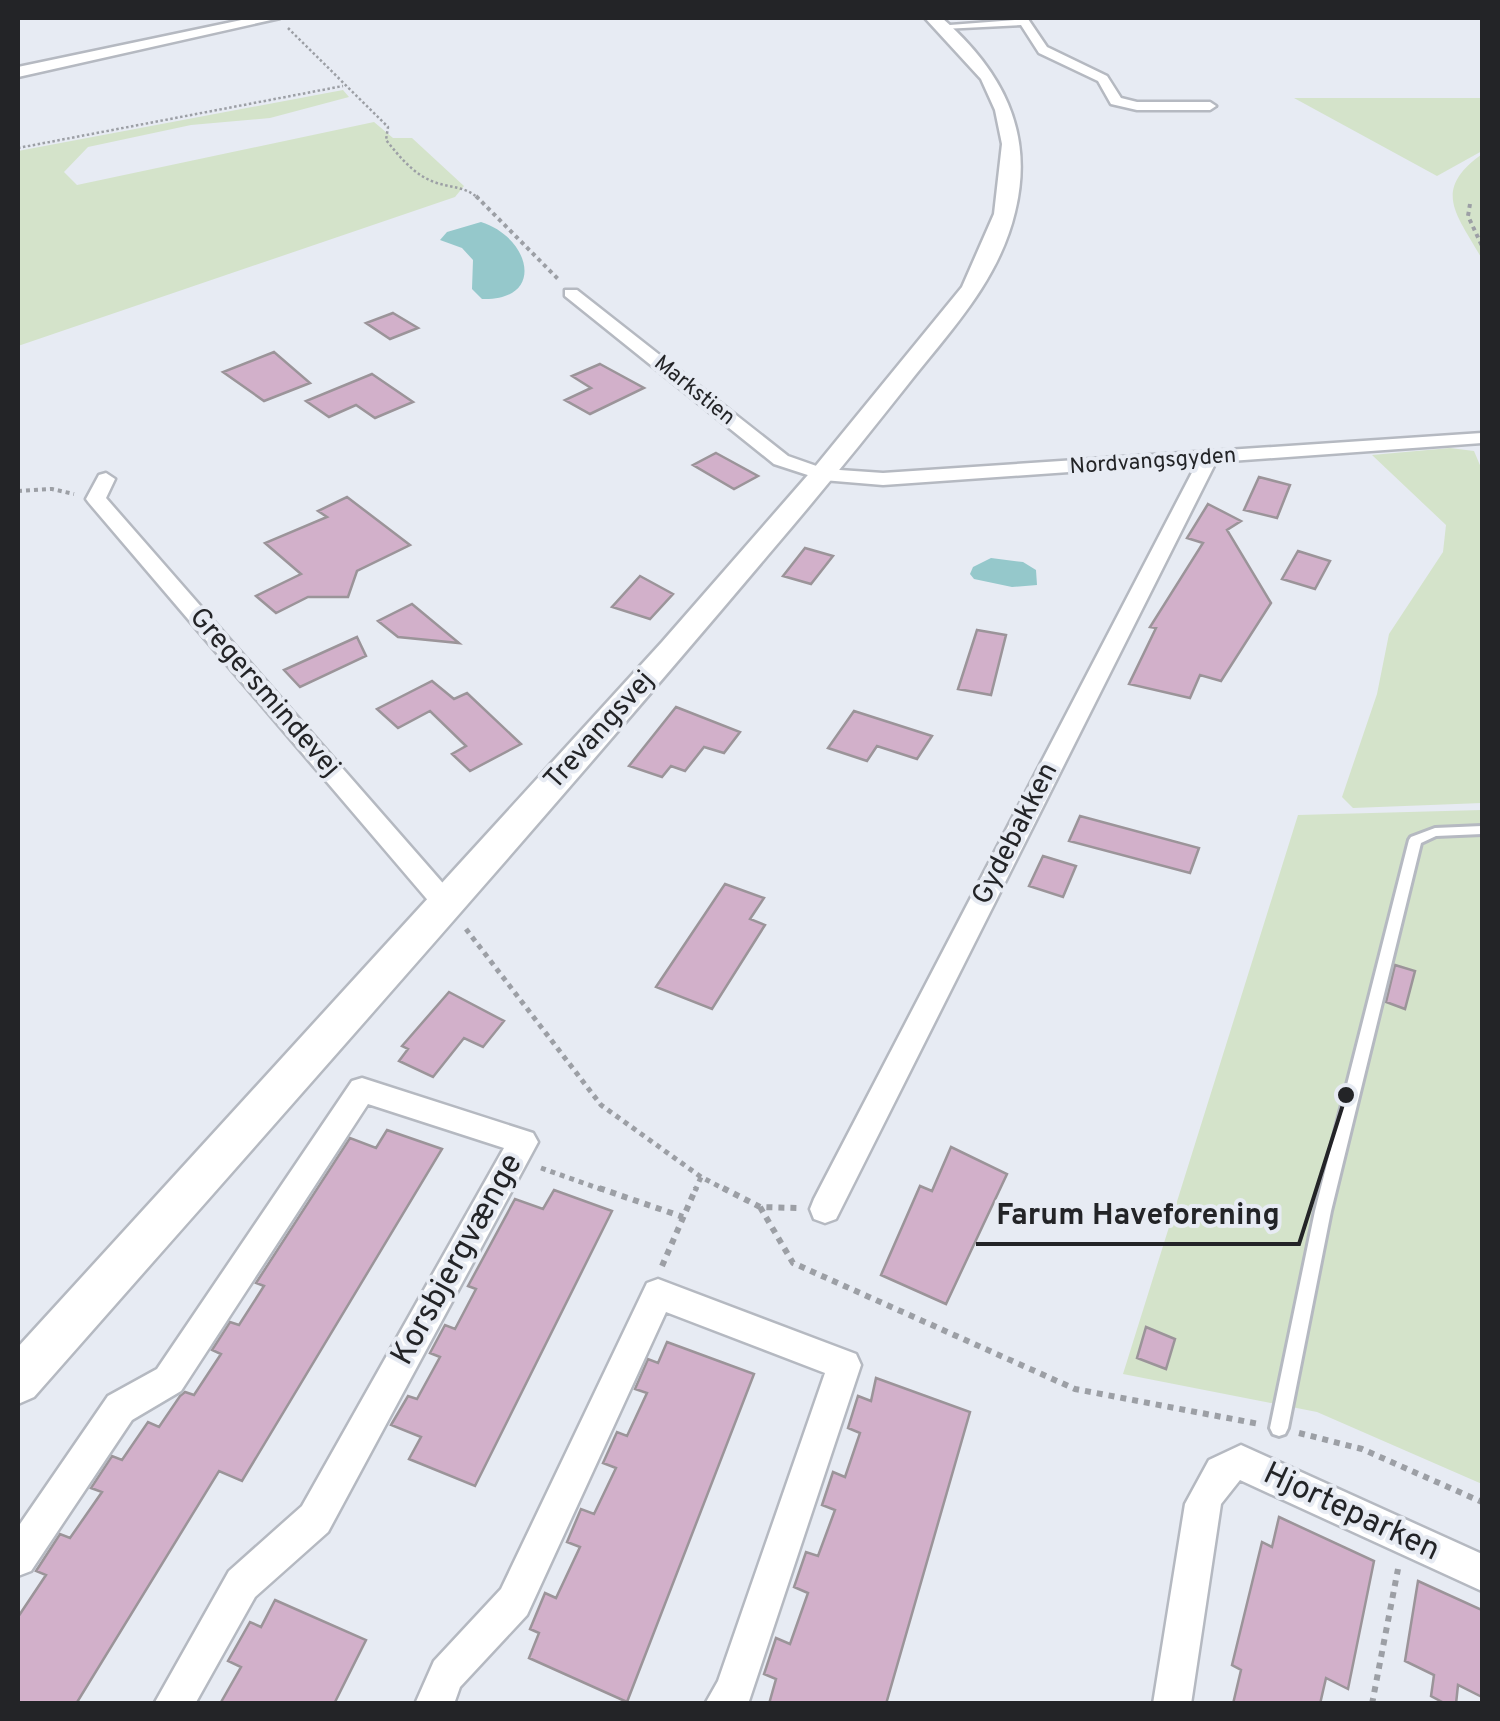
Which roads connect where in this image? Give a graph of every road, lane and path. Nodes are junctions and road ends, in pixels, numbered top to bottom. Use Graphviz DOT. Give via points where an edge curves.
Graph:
graph roads {
  1 [pos="275,18"];
  2 [pos="938,22"];
  3 [pos="18,72"];
  4 [pos="342,86"];
  5 [pos="1210,106"];
  6 [pos="18,148"];
  7 [pos="1470,204"];
  8 [pos="1482,246"];
  9 [pos="572,293"];
  10 [pos="1482,438"];
  11 [pos="1208,459"];
  12 [pos="823,474"];
  13 [pos="101,489"];
  14 [pos="18,491"];
  15 [pos="1482,830"];
  16 [pos="446,904"];
  17 [pos="523,1142"];
  18 [pos="701,1177"];
  19 [pos="760,1207"];
  20 [pos="825,1209"];
  21 [pos="684,1217"];
  22 [pos="658,1294"];
  23 [pos="18,1382"];
  24 [pos="1279,1428"];
  25 [pos="1482,1502"];
  26 [pos="1404,1537"];
  27 [pos="18,1558"];
  28 [pos="1482,1573"];
  29 [pos="173,1704"];
  30 [pos="434,1704"];
  31 [pos="724,1704"];
  32 [pos="1172,1704"];
  33 [pos="1372,1704"];
  1 -- 3 [label="street"];
  1 -- 4 [label="path"];
  2 -- 5 [label="street, Trevangsvej" via="1028,22 1042,50 1091,70 1125,105"];
  2 -- 12 [label="street, Trevangsvej" via="1001,98 1014,159 1013,194 972,289"];
  4 -- 6 [label="path"];
  4 -- 9 [label="path" via="388,127 386,140 406,165 433,182 470,191"];
  7 -- 8 [label="path" via="1468,216"];
  9 -- 12 [label="street, Markstien" via="781,460"];
  10 -- 11 [label="street, Nordvangsgyden"];
  11 -- 12 [label="street, Nordvangsgyden" via="884,479"];
  11 -- 20 [label="street, Gydebakken"];
  12 -- 16 [label="street, Trevangsvej"];
  13 -- 14 [label="path"];
  13 -- 16 [label="street, Gregersmindevej"];
  15 -- 24 [label="lane" via="1415,840 1323,1211"];
  16 -- 18 [label="path" via="600,1105"];
  16 -- 23 [label="street, Trevangsvej"];
  17 -- 21 [label="path" via="537,1166"];
  17 -- 27 [label="street, Korsbjergvænge" via="362,1090 169,1380 120,1408"];
  17 -- 29 [label="street, Korsbjergvænge" via="315,1518 242,1584"];
  18 -- 19 [label="path"];
  18 -- 21 [label="path"];
  19 -- 20 [label="path"];
  19 -- 24 [label="path" via="792,1263 1075,1388"];
  21 -- 22 [label="path"];
  22 -- 30 [label="street" via="514,1602 447,1674"];
  22 -- 31 [label="street" via="844,1366"];
  24 -- 25 [label="path" via="1362,1448"];
  26 -- 28 [label="street, Hjorteparken"];
  26 -- 32 [label="street, Hjorteparken" via="1242,1462 1226,1466 1202,1504"];
  26 -- 33 [label="path"];
}
